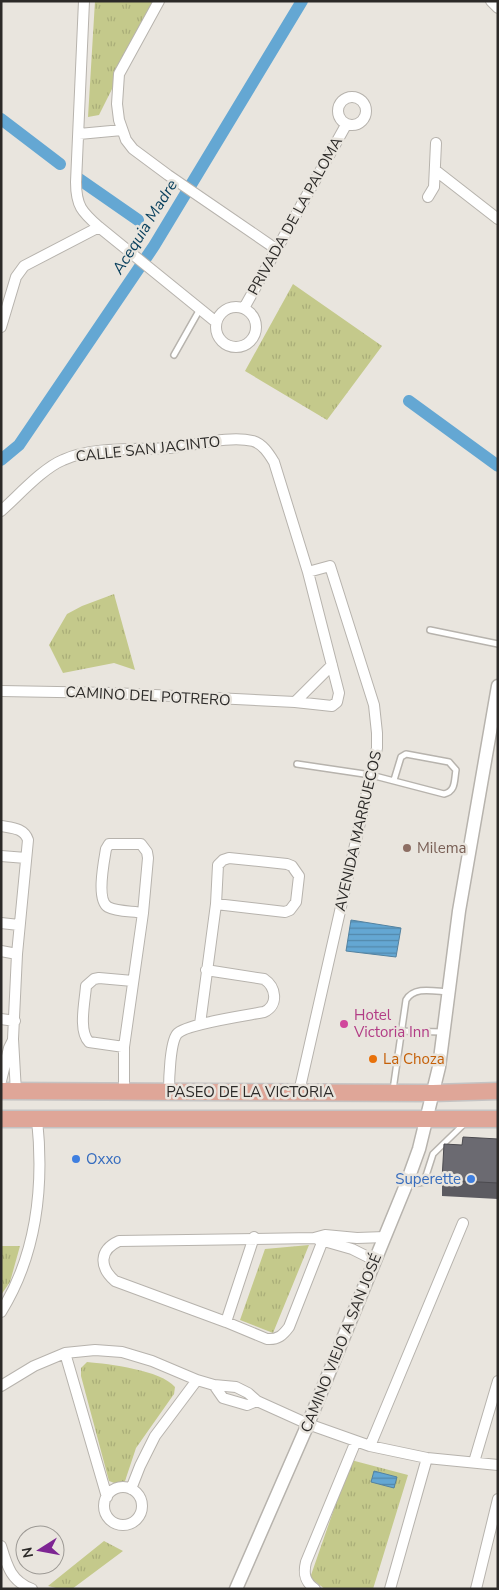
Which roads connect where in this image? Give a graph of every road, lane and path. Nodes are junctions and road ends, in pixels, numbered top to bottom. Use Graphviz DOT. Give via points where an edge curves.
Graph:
graph roads {
  1 [pos="84,1"];
  2 [pos="159,1"];
  3 [pos="492,1"];
  4 [pos="498,8"];
  5 [pos="120,125"];
  6 [pos="346,125"];
  7 [pos="79,134"];
  8 [pos="436,143"];
  9 [pos="435,170"];
  10 [pos="428,196"];
  11 [pos="498,219"];
  12 [pos="99,227"];
  13 [pos="276,248"];
  14 [pos="244,308"];
  15 [pos="200,309"];
  16 [pos="216,322"];
  17 [pos="1,327"];
  18 [pos="174,355"];
  19 [pos="1,511"];
  20 [pos="308,572"];
  21 [pos="430,630"];
  22 [pos="498,644"];
  23 [pos="332,665"];
  24 [pos="498,686"];
  25 [pos="1,691"];
  26 [pos="295,702"];
  27 [pos="297,764"];
  28 [pos="371,775"];
  29 [pos="394,780"];
  30 [pos="1,826"];
  31 [pos="1,856"];
  32 [pos="26,858"];
  33 [pos="216,904"];
  34 [pos="144,913"];
  35 [pos="1,922"];
  36 [pos="19,924"];
  37 [pos="1,952"];
  38 [pos="17,954"];
  39 [pos="206,970"];
  40 [pos="133,981"];
  41 [pos="448,992"];
  42 [pos="1,1019"];
  43 [pos="15,1021"];
  44 [pos="200,1024"];
  45 [pos="402,1031"];
  46 [pos="443,1032"];
  47 [pos="10,1046"];
  48 [pos="124,1047"];
  49 [pos="1,1081"];
  50 [pos="498,1091"];
  51 [pos="9,1092"];
  52 [pos="124,1092"];
  53 [pos="169,1092"];
  54 [pos="299,1092"];
  55 [pos="392,1093"];
  56 [pos="433,1093"];
  57 [pos="427,1118"];
  58 [pos="1,1119"];
  59 [pos="37,1119"];
  60 [pos="468,1119"];
  61 [pos="498,1119"];
  62 [pos="406,1185"];
  63 [pos="463,1223"];
  64 [pos="384,1236"];
  65 [pos="254,1237"];
  66 [pos="320,1238"];
  67 [pos="374,1260"];
  68 [pos="1,1312"];
  69 [pos="226,1322"];
  70 [pos="65,1353"];
  71 [pos="197,1380"];
  72 [pos="498,1381"];
  73 [pos="214,1385"];
  74 [pos="1,1386"];
  75 [pos="257,1401"];
  76 [pos="308,1424"];
  77 [pos="356,1441"];
  78 [pos="370,1446"];
  79 [pos="427,1458"];
  80 [pos="474,1462"];
  81 [pos="498,1465"];
  82 [pos="131,1489"];
  83 [pos="107,1497"];
  84 [pos="498,1499"];
  85 [pos="1,1546"];
  86 [pos="32,1589"];
  87 [pos="236,1589"];
  88 [pos="315,1589"];
  89 [pos="390,1589"];
  90 [pos="476,1589"];
  1 -- 7 [label="street"];
  2 -- 5 [label="street" via="119,74 117,104"];
  3 -- 4 [label="street"];
  5 -- 7 [label="street"];
  5 -- 13 [label="street, PRIVADA DE LA PALOMA" via="133,148"];
  6 -- 13 [label="street, PRIVADA DE LA PALOMA"];
  7 -- 12 [label="street, PRIVADA DE LA PALOMA" via="78,203 81,211"];
  8 -- 9 [label="street"];
  9 -- 10 [label="street" via="434,187"];
  9 -- 11 [label="street"];
  12 -- 15 [label="street, PRIVADA DE LA PALOMA"];
  12 -- 17 [label="street" via="24,266 16,277"];
  13 -- 14 [label="street, PRIVADA DE LA PALOMA"];
  14 -- 16 [label="street, PRIVADA DE LA PALOMA" via="224,310"];
  14 -- 16 [label="street, PRIVADA DE LA PALOMA" via="256,323 254,336 245,346 232,347 221,341"];
  15 -- 16 [label="street, PRIVADA DE LA PALOMA"];
  15 -- 18 [label="lane"];
  19 -- 20 [label="street, CALLE SAN JACINTO" via="48,469 74,456 228,440 254,442 274,462"];
  20 -- 23 [label="street"];
  20 -- 28 [label="street, AVENIDA MARRUECOS" via="330,566 374,705 378,733"];
  21 -- 22 [label="lane"];
  23 -- 26 [label="street"];
  23 -- 26 [label="street, CAMINO DEL POTRERO" via="339,693 337,702 332,706"];
  24 -- 41 [label="street, CAMINO VIEJO A SAN JOSÉ"];
  25 -- 26 [label="street, CAMINO DEL POTRERO" via="113,692"];
  27 -- 28 [label="lane"];
  28 -- 29 [label="lane"];
  28 -- 54 [label="street, AVENIDA MARRUECOS"];
  29 -- 29 [label="lane" via="444,794 453,789 456,770 449,762 406,754 401,757"];
  30 -- 32 [label="street" via="22,830 27,835"];
  31 -- 32 [label="street"];
  32 -- 36 [label="street"];
  33 -- 33 [label="street" via="218,865 226,859 287,864 299,876 296,902 285,912"];
  33 -- 39 [label="street"];
  34 -- 34 [label="street" via="109,908 105,904 101,894 109,844 141,844 147,852"];
  34 -- 40 [label="street"];
  35 -- 36 [label="street"];
  36 -- 38 [label="street"];
  37 -- 38 [label="street"];
  38 -- 43 [label="street"];
  39 -- 44 [label="street"];
  39 -- 44 [label="street" via="264,979 274,989 274,1002 264,1012"];
  40 -- 48 [label="street"];
  40 -- 48 [label="street" via="99,978 86,986 84,1036 90,1042"];
  41 -- 45 [label="lane" via="420,990 410,994 406,1000"];
  41 -- 46 [label="street, CAMINO VIEJO A SAN JOSÉ"];
  42 -- 43 [label="street"];
  43 -- 47 [label="street"];
  44 -- 53 [label="street" via="178,1033 174,1042"];
  45 -- 46 [label="lane"];
  45 -- 55 [label="lane"];
  46 -- 56 [label="street, CAMINO VIEJO A SAN JOSÉ"];
  47 -- 49 [label="street"];
  47 -- 51 [label="street"];
  48 -- 52 [label="street"];
  50 -- 56 [label="main road, PASEO DE LA VICTORIA"];
  51 -- 52 [label="main road, PASEO DE LA VICTORIA"];
  52 -- 53 [label="main road, PASEO DE LA VICTORIA"];
  53 -- 54 [label="main road, PASEO DE LA VICTORIA"];
  54 -- 55 [label="main road, PASEO DE LA VICTORIA"];
  55 -- 56 [label="main road, PASEO DE LA VICTORIA"];
  56 -- 57 [label="street, CAMINO VIEJO A SAN JOSÉ"];
  57 -- 59 [label="main road, PASEO DE LA VICTORIA"];
  57 -- 60 [label="main road, PASEO DE LA VICTORIA"];
  57 -- 62 [label="street, CAMINO VIEJO A SAN JOSÉ"];
  58 -- 59 [label="main road, PASEO DE LA VICTORIA"];
  59 -- 68 [label="street" via="38,1206 22,1271"];
  60 -- 61 [label="main road, PASEO DE LA VICTORIA"];
  60 -- 62 [label="lane" via="433,1154 424,1182"];
  62 -- 64 [label="street, CAMINO VIEJO A SAN JOSÉ"];
  63 -- 78 [label="street"];
  64 -- 66 [label="street"];
  64 -- 67 [label="street, CAMINO VIEJO A SAN JOSÉ"];
  65 -- 66 [label="street"];
  65 -- 69 [label="street"];
  65 -- 69 [label="street" via="119,1241 112,1244 104,1255 105,1270 114,1281"];
  66 -- 67 [label="street"];
  66 -- 69 [label="street" via="289,1327 278,1338 267,1339"];
  67 -- 76 [label="street, CAMINO VIEJO A SAN JOSÉ"];
  70 -- 71 [label="street" via="122,1352"];
  70 -- 74 [label="street" via="34,1366"];
  70 -- 83 [label="street"];
  71 -- 73 [label="street"];
  71 -- 82 [label="street" via="155,1436"];
  72 -- 80 [label="street"];
  73 -- 75 [label="street" via="236,1387"];
  73 -- 75 [label="street" via="229,1401 248,1405"];
  75 -- 76 [label="street"];
  76 -- 77 [label="street"];
  76 -- 87 [label="street, CAMINO VIEJO A SAN JOSÉ"];
  77 -- 78 [label="street"];
  77 -- 88 [label="street" via="306,1562 306,1580"];
  78 -- 79 [label="street"];
  79 -- 80 [label="street"];
  79 -- 89 [label="street"];
  80 -- 81 [label="street"];
  82 -- 83 [label="street" via="120,1488"];
  82 -- 83 [label="street" via="140,1498 142,1511 129,1524 111,1521 105,1510"];
  84 -- 90 [label="street"];
  85 -- 86 [label="street" via="16,1579"];
}
